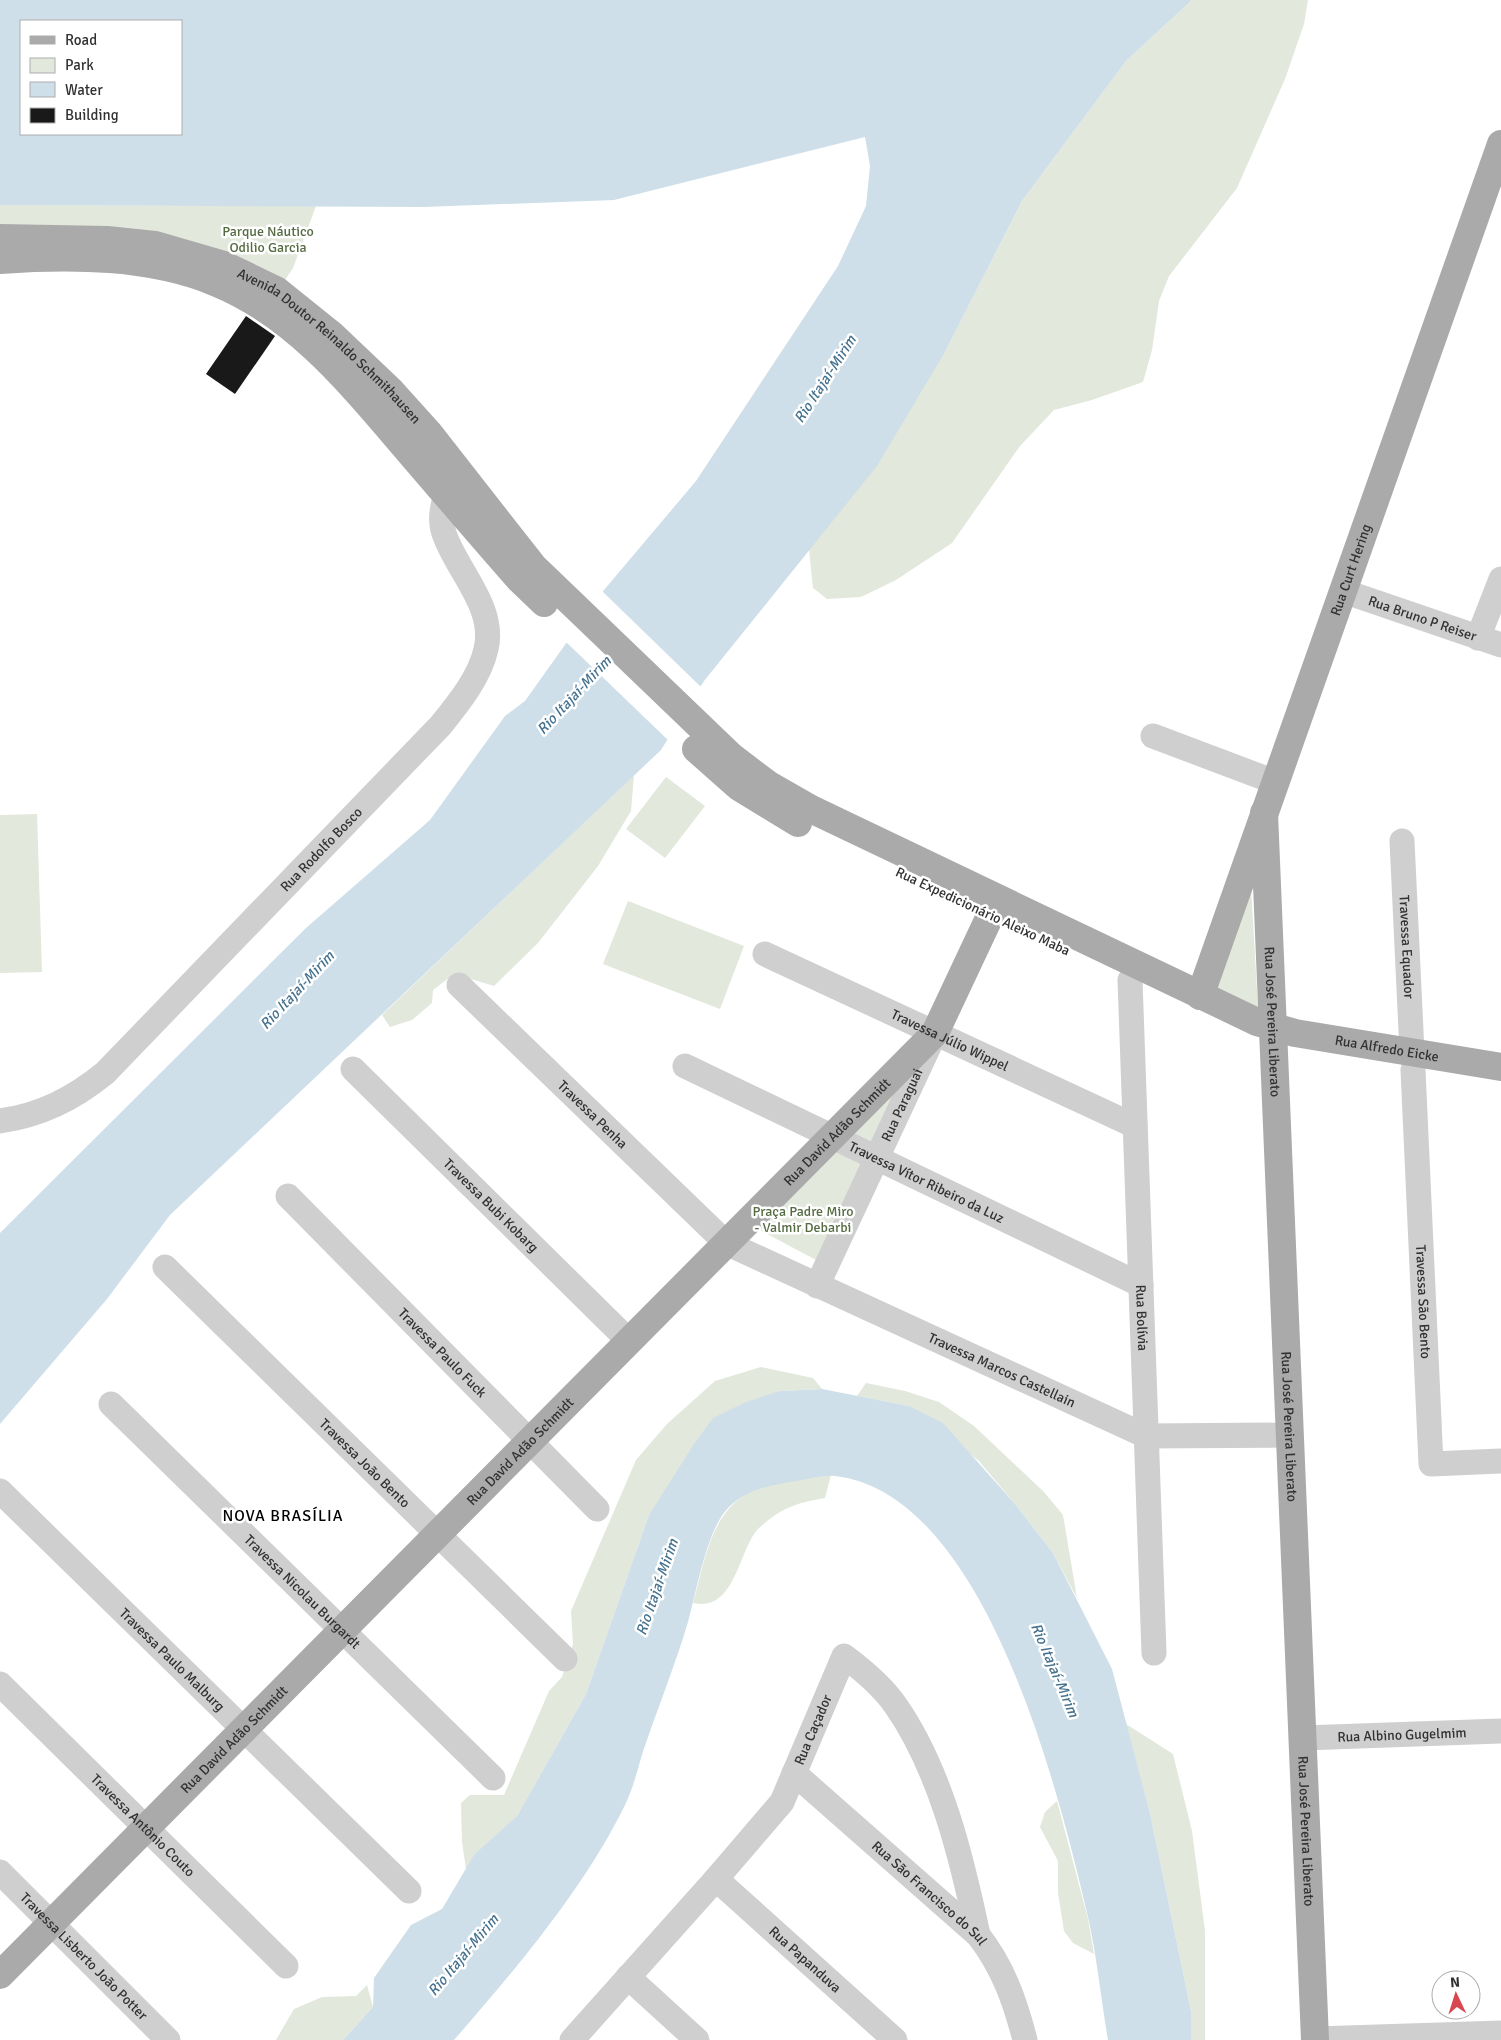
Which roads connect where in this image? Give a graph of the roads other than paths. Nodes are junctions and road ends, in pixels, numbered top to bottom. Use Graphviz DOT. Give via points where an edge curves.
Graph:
graph roads {
  1 [pos="1501,144"];
  2 [pos="0,238"];
  3 [pos="0,260"];
  4 [pos="392,392"];
  5 [pos="366,401"];
  6 [pos="446,494"];
  7 [pos="526,573"];
  8 [pos="1501,579"];
  9 [pos="1343,591"];
  10 [pos="1490,642"];
  11 [pos="1153,736"];
  12 [pos="1275,782"];
  13 [pos="1264,813"];
  14 [pos="1402,841"];
  15 [pos="994,907"];
  16 [pos="765,954"];
  17 [pos="1130,980"];
  18 [pos="459,985"];
  19 [pos="1200,996"];
  20 [pos="935,1033"];
  21 [pos="1274,1036"];
  22 [pos="1412,1061"];
  23 [pos="685,1066"];
  24 [pos="1501,1067"];
  25 [pos="353,1069"];
  26 [pos="1501,1085"];
  27 [pos="0,1121"];
  28 [pos="1135,1126"];
  29 [pos="831,1136"];
  30 [pos="876,1158"];
  31 [pos="288,1196"];
  32 [pos="726,1244"];
  33 [pos="164,1266"];
  34 [pos="1141,1285"];
  35 [pos="817,1286"];
  36 [pos="629,1341"];
  37 [pos="111,1404"];
  38 [pos="1290,1435"];
  39 [pos="1146,1436"];
  40 [pos="530,1441"];
  41 [pos="1501,1461"];
  42 [pos="0,1491"];
  43 [pos="597,1509"];
  44 [pos="437,1534"];
  45 [pos="342,1630"];
  46 [pos="1154,1653"];
  47 [pos="564,1659"];
  48 [pos="0,1684"];
  49 [pos="244,1730"];
  50 [pos="1501,1731"];
  51 [pos="1302,1738"];
  52 [pos="794,1773"];
  53 [pos="493,1778"];
  54 [pos="146,1828"];
  55 [pos="0,1872"];
  56 [pos="716,1879"];
  57 [pos="409,1892"];
  58 [pos="52,1923"];
  59 [pos="978,1935"];
  60 [pos="286,1966"];
  61 [pos="0,1975"];
  62 [pos="628,1977"];
  63 [pos="1501,2033"];
  64 [pos="168,2040"];
  65 [pos="572,2040"];
  66 [pos="697,2040"];
  67 [pos="895,2040"];
  68 [pos="1025,2040"];
  69 [pos="1315,2040"];
  1 -- 9 [label="main road, Rua Curt Hering"];
  2 -- 4 [label="main road, Avenida Doutor Reinaldo Schmithausen" via="107,240 155,245 224,265 276,290 332,335"];
  3 -- 5 [label="main road, Avenida Doutor Reinaldo Schmithausen" via="106,260 182,271 217,283 262,307 294,330"];
  4 -- 5 [label="main road"];
  4 -- 7 [label="main road, Avenida Doutor Reinaldo Schmithausen" via="428,432"];
  5 -- 6 [label="main road, Avenida Doutor Reinaldo Schmithausen"];
  6 -- 7 [label="main road, Avenida Doutor Reinaldo Schmithausen"];
  6 -- 27 [label="street, Rua Rodolfo Bosco" via="441,512 444,535 480,603 487,627 486,649 457,705 105,1073 54,1107 25,1118"];
  7 -- 15 [label="main road, Rua Expedicionário Aleixo Maba" via="711,751 811,809"];
  8 -- 10 [label="street"];
  9 -- 10 [label="street, Rua Bruno P Reiser"];
  9 -- 12 [label="main road, Rua Curt Hering"];
  11 -- 12 [label="street"];
  12 -- 13 [label="main road, Rua Curt Hering"];
  13 -- 19 [label="main road, Rua Curt Hering"];
  13 -- 21 [label="main road, Rua José Pereira Liberato"];
  14 -- 22 [label="street, Travessa Equador"];
  15 -- 17 [label="main road, Rua Expedicionário Aleixo Maba"];
  15 -- 19 [label="main road, Rua Expedicionário Aleixo Maba"];
  15 -- 20 [label="main road, Rua David Adão Schmidt"];
  16 -- 20 [label="street, Travessa Júlio Wippel"];
  17 -- 21 [label="main road, Rua Expedicionário Aleixo Maba" via="1239,1032"];
  17 -- 28 [label="street, Rua Bolívia"];
  18 -- 32 [label="street, Travessa Penha"];
  19 -- 21 [label="main road, Rua Expedicionário Aleixo Maba"];
  20 -- 28 [label="street, Travessa Júlio Wippel"];
  20 -- 29 [label="main road, Rua David Adão Schmidt"];
  20 -- 30 [label="street, Rua Paraguai"];
  21 -- 22 [label="main road, Rua Alfredo Eicke"];
  21 -- 38 [label="main road, Rua José Pereira Liberato"];
  22 -- 24 [label="main road, Rua Alfredo Eicke"];
  22 -- 26 [label="main road, Rua Alfredo Eicke"];
  22 -- 41 [label="street, Travessa São Bento" via="1431,1464"];
  23 -- 29 [label="street, Travessa Vítor Ribeiro da Luz"];
  25 -- 36 [label="street, Travessa Bubi Kobarg"];
  28 -- 34 [label="street, Rua Bolívia"];
  29 -- 30 [label="street, Travessa Vítor Ribeiro da Luz"];
  29 -- 32 [label="main road, Rua David Adão Schmidt"];
  30 -- 34 [label="street, Travessa Vítor Ribeiro da Luz"];
  30 -- 35 [label="street, Rua Paraguai"];
  31 -- 40 [label="street, Travessa Paulo Fuck"];
  32 -- 35 [label="street, Travessa Marcos Castellain"];
  32 -- 36 [label="main road, Rua David Adão Schmidt"];
  33 -- 44 [label="street, Travessa João Bento"];
  34 -- 39 [label="street, Rua Bolívia"];
  35 -- 39 [label="street, Travessa Marcos Castellain"];
  36 -- 40 [label="main road, Rua David Adão Schmidt"];
  37 -- 45 [label="street, Travessa Nicolau Burgardt"];
  38 -- 39 [label="street, Travessa Marcos Castellain"];
  38 -- 51 [label="main road, Rua José Pereira Liberato"];
  39 -- 46 [label="street, Rua Bolívia"];
  40 -- 43 [label="street, Travessa Paulo Fuck"];
  40 -- 44 [label="main road, Rua David Adão Schmidt"];
  42 -- 49 [label="street, Travessa Paulo Malburg"];
  44 -- 45 [label="main road, Rua David Adão Schmidt"];
  44 -- 47 [label="street, Travessa João Bento"];
  45 -- 49 [label="main road, Rua David Adão Schmidt"];
  45 -- 53 [label="street, Travessa Nicolau Burgardt"];
  48 -- 54 [label="street, Travessa Antônio Couto"];
  49 -- 54 [label="main road, Rua David Adão Schmidt"];
  49 -- 57 [label="street, Travessa Paulo Malburg"];
  50 -- 51 [label="street, Rua Albino Gugelmim"];
  51 -- 69 [label="main road, Rua José Pereira Liberato"];
  52 -- 56 [label="street, Rua Caçador" via="782,1802"];
  52 -- 59 [label="street, Rua São Francisco do Sul"];
  52 -- 59 [label="street, Rua Caçador" via="844,1656 863,1670 895,1704 919,1743 948,1818 967,1882"];
  54 -- 58 [label="main road, Rua David Adão Schmidt"];
  54 -- 60 [label="street, Travessa Antônio Couto"];
  55 -- 58 [label="street, Travessa Lisberto João Potter"];
  56 -- 62 [label="street, Rua Caçador"];
  56 -- 67 [label="street, Rua Papanduva"];
  58 -- 61 [label="main road, Rua David Adão Schmidt"];
  58 -- 64 [label="street, Travessa Lisberto João Potter"];
  59 -- 68 [label="street, Rua São Francisco do Sul" via="993,1954 1008,1985"];
  62 -- 65 [label="street, Rua Caçador"];
  62 -- 66 [label="street"];
  63 -- 69 [label="street"];
}
